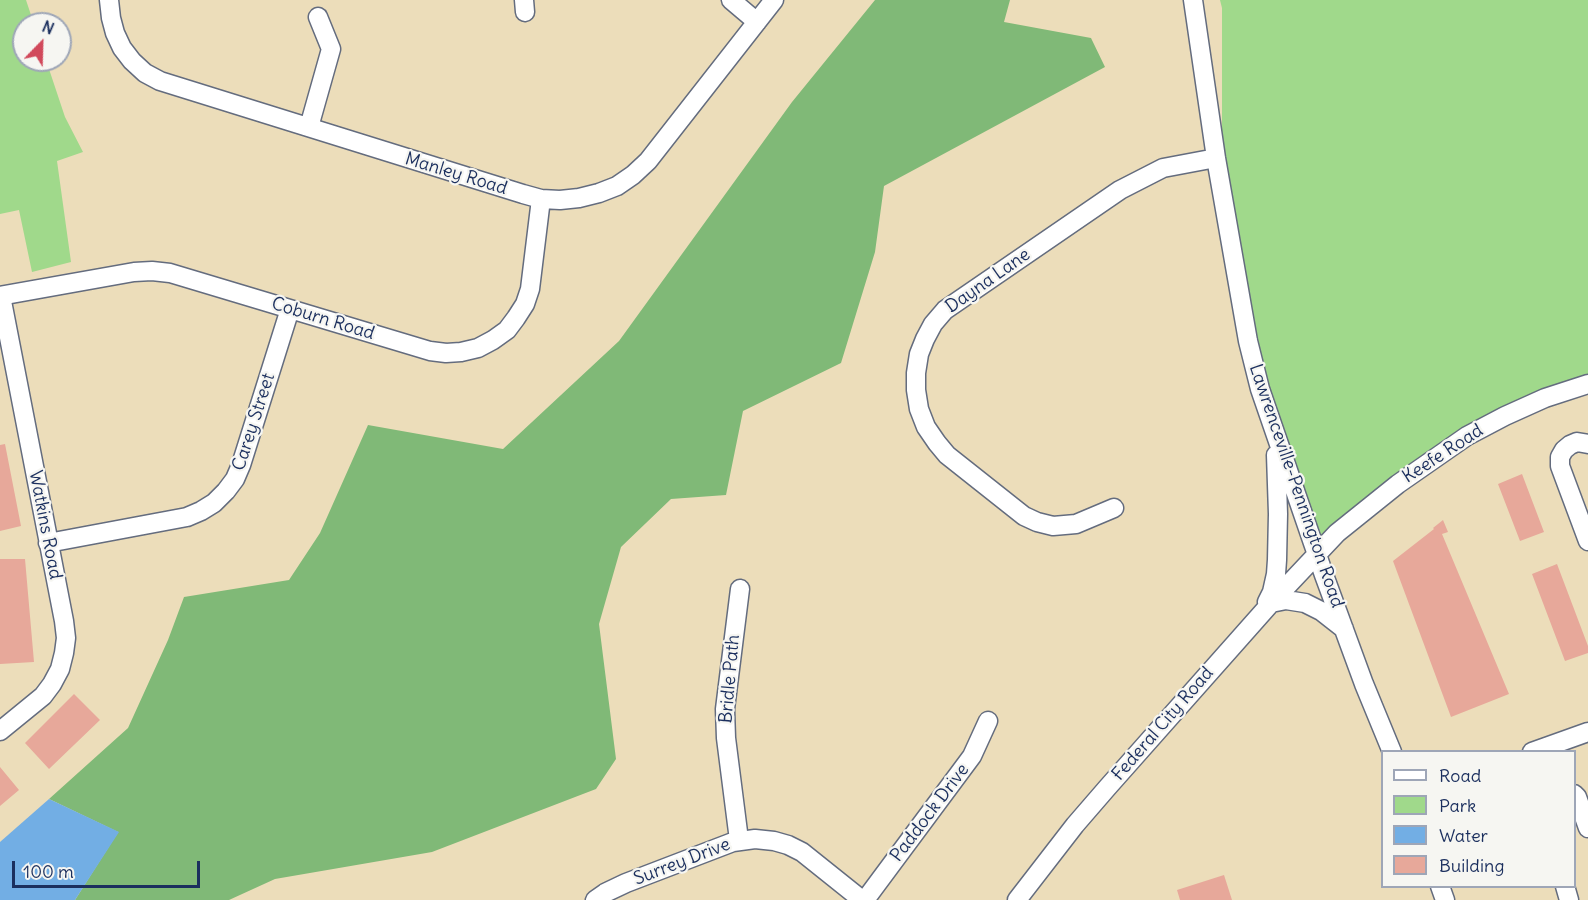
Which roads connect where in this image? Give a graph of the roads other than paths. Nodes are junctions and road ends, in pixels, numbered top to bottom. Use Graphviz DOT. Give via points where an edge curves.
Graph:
graph roads {
  1 [pos="109,0"];
  2 [pos="731,0"];
  3 [pos="774,0"];
  4 [pos="1193,0"];
  5 [pos="318,17"];
  6 [pos="757,22"];
  7 [pos="309,127"];
  8 [pos="1216,158"];
  9 [pos="541,199"];
  10 [pos="0,296"];
  11 [pos="290,309"];
  12 [pos="1588,384"];
  13 [pos="1275,435"];
  14 [pos="1588,444"];
  15 [pos="1114,508"];
  16 [pos="1588,541"];
  17 [pos="48,543"];
  18 [pos="1316,554"];
  19 [pos="740,590"];
  20 [pos="1265,609"];
  21 [pos="1344,630"];
  22 [pos="988,721"];
  23 [pos="0,731"];
  24 [pos="1588,732"];
  25 [pos="1391,750"];
  26 [pos="1538,750"];
  27 [pos="1576,797"];
  28 [pos="1588,828"];
  29 [pos="739,840"];
  30 [pos="594,900"];
  31 [pos="864,900"];
  32 [pos="1017,900"];
  1 -- 7 [label="street, Manley Road" via="122,48 145,73"];
  2 -- 6 [label="street"];
  3 -- 6 [label="street, Manley Road"];
  4 -- 8 [label="street, Lawrenceville-Pennington Road"];
  5 -- 7 [label="street" via="331,49"];
  6 -- 9 [label="street, Manley Road" via="633,175 599,193"];
  7 -- 9 [label="street, Manley Road"];
  8 -- 13 [label="street, Lawrenceville-Pennington Road" via="1248,341"];
  8 -- 15 [label="street, Dayna Lane" via="1163,168 1120,190 945,310 933,324 919,354 916,390 926,427 947,455 1024,516 1053,525 1076,524"];
  9 -- 11 [label="street, Coburn Road" via="525,304 507,330 478,348 447,353 430,351"];
  10 -- 11 [label="street, Coburn Road" via="152,271"];
  10 -- 17 [label="street, Watkins Road"];
  11 -- 17 [label="street, Carey Street" via="242,465 214,503 187,517"];
  12 -- 18 [label="street, Keefe Road" via="1545,398 1467,436 1356,516"];
  13 -- 18 [label="street, Lawrenceville-Pennington Road"];
  13 -- 20 [label="street" via="1276,574"];
  14 -- 16 [label="street" via="1570,445 1560,457 1560,466"];
  17 -- 23 [label="street, Watkins Road" via="66,638 60,669 43,696"];
  18 -- 20 [label="street, Federal City Road"];
  18 -- 21 [label="street, Lawrenceville-Pennington Road"];
  19 -- 29 [label="street, Bridle Path" via="725,709"];
  20 -- 21 [label="street" via="1286,600 1305,603 1321,610"];
  20 -- 32 [label="street, Federal City Road" via="1075,825"];
  21 -- 25 [label="street, Lawrenceville-Pennington Road"];
  22 -- 31 [label="street, Paddock Drive" via="972,756"];
  24 -- 26 [label="street"];
  27 -- 28 [label="street"];
  29 -- 30 [label="street, Surrey Drive" via="626,883"];
  29 -- 31 [label="street, Surrey Drive" via="789,845"];
}
